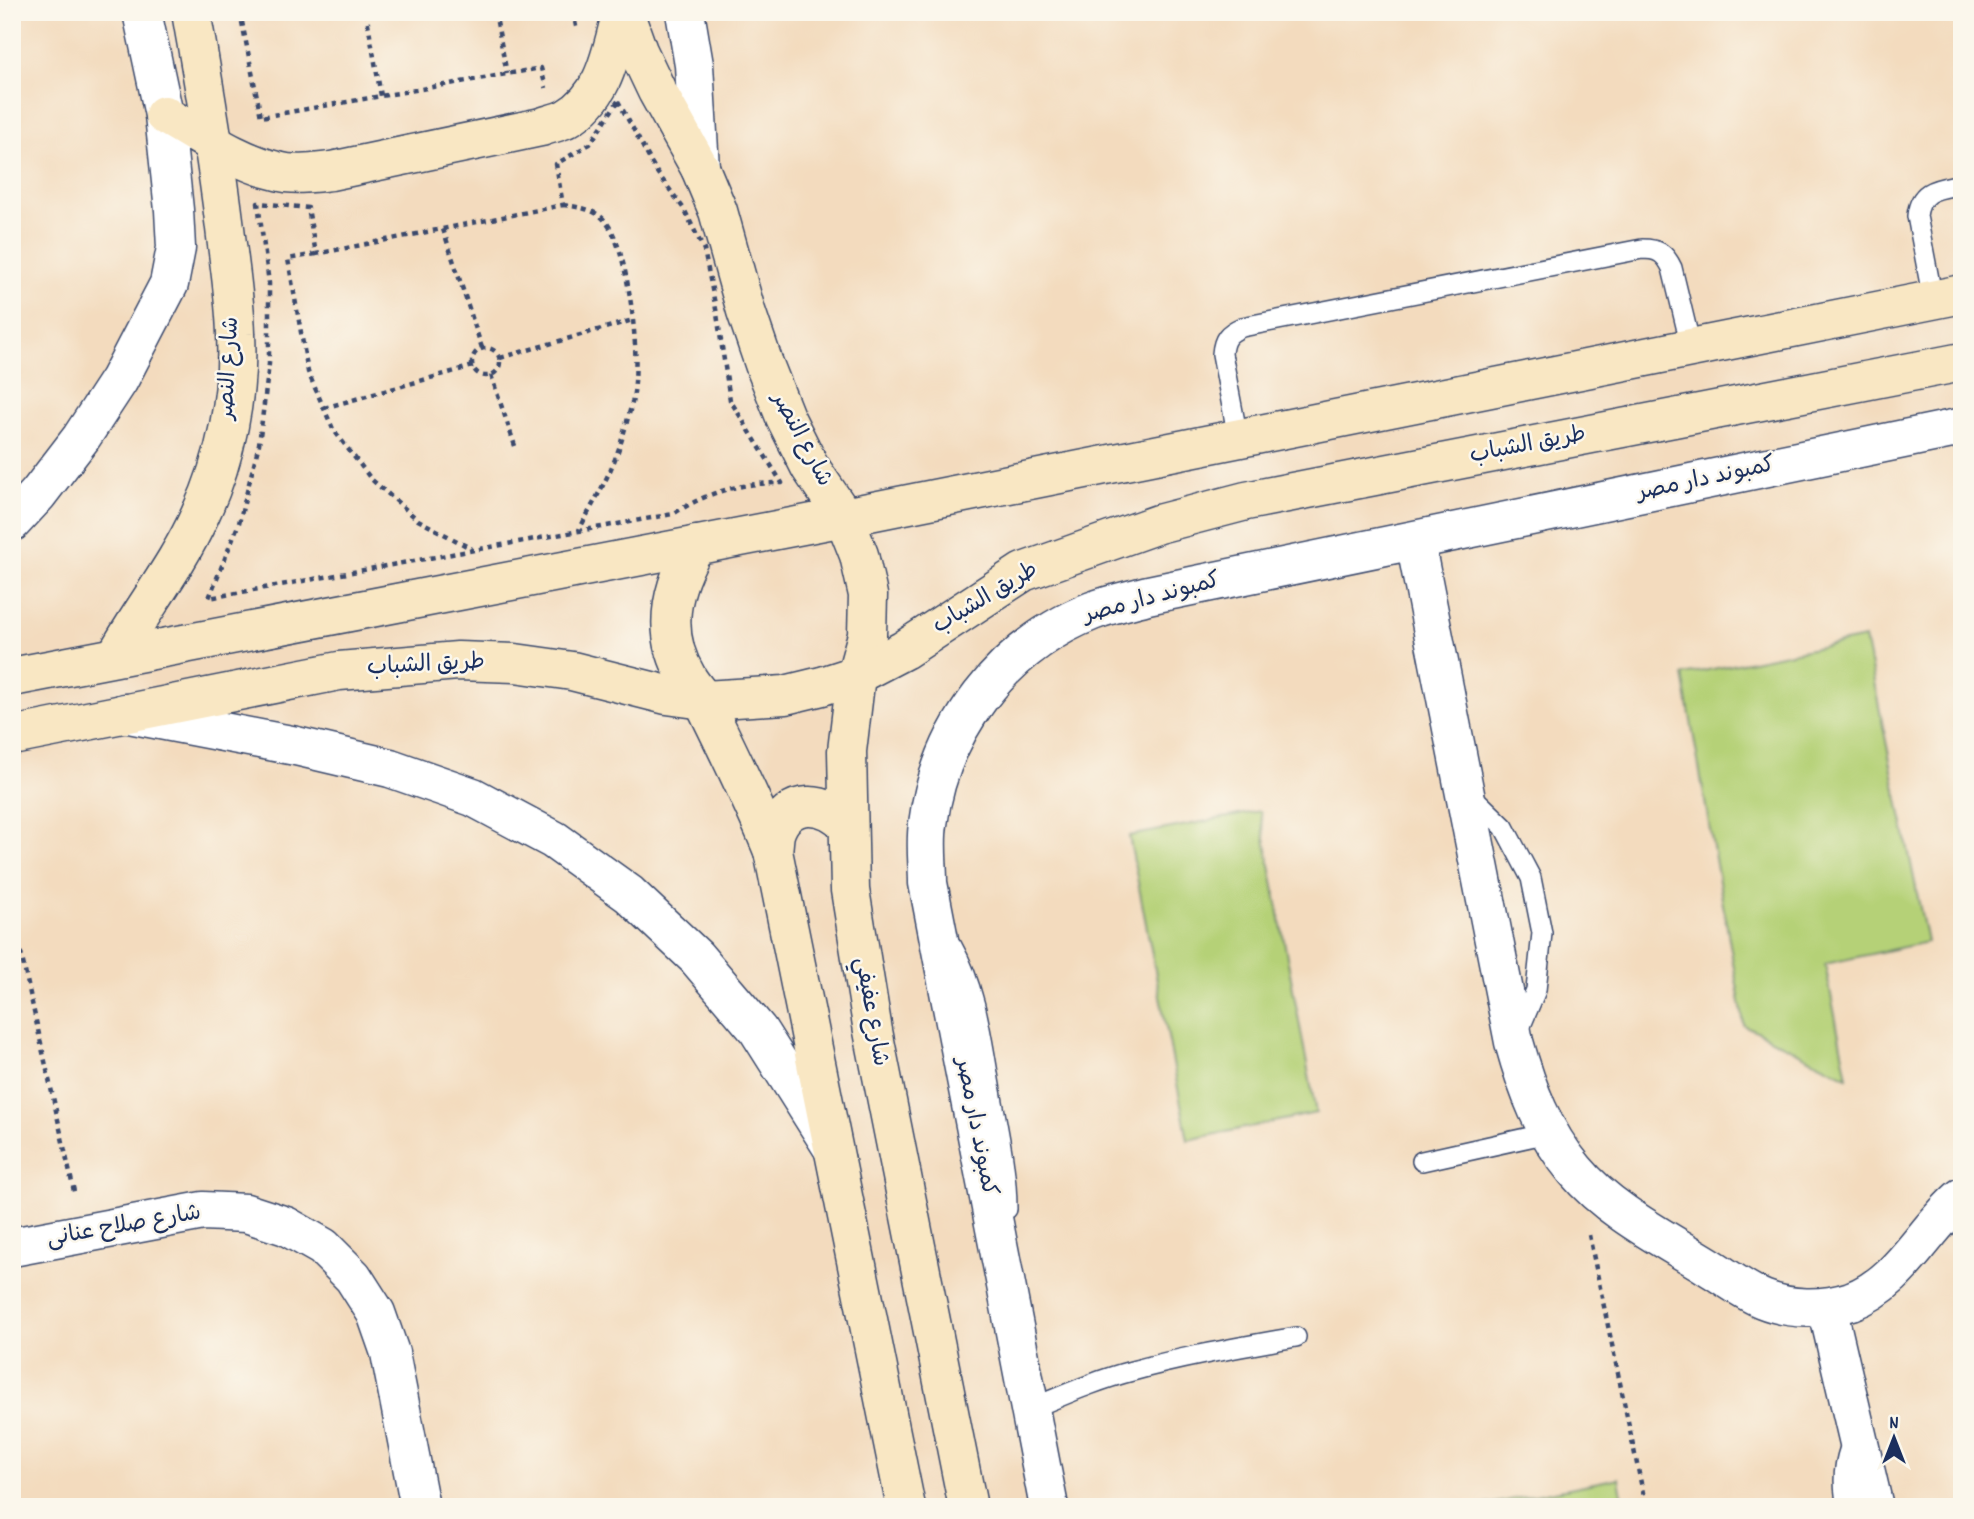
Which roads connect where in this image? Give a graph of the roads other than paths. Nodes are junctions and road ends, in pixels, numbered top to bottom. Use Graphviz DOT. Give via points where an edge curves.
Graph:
graph roads {
  1 [pos="142,12"];
  2 [pos="191,12"];
  3 [pos="623,12"];
  4 [pos="685,12"];
  5 [pos="164,116"];
  6 [pos="215,143"];
  7 [pos="700,168"];
  8 [pos="1962,184"];
  9 [pos="1947,297"];
  10 [pos="1691,348"];
  11 [pos="1962,362"];
  12 [pos="1962,427"];
  13 [pos="1238,438"];
  14 [pos="844,517"];
  15 [pos="12,522"];
  16 [pos="1415,541"];
  17 [pos="696,545"];
  18 [pos="116,656"];
  19 [pos="856,675"];
  20 [pos="12,677"];
  21 [pos="704,700"];
  22 [pos="124,713"];
  23 [pos="12,736"];
  24 [pos="848,826"];
  25 [pos="773,851"];
  26 [pos="1548,1133"];
  27 [pos="834,1150"];
  28 [pos="1422,1161"];
  29 [pos="1962,1197"];
  30 [pos="12,1247"];
  31 [pos="1827,1307"];
  32 [pos="1296,1337"];
  33 [pos="1030,1409"];
  34 [pos="1856,1430"];
  35 [pos="1050,1503"];
  36 [pos="420,1507"];
  37 [pos="906,1507"];
  38 [pos="968,1507"];
  39 [pos="1847,1507"];
  40 [pos="1874,1507"];
  1 -- 5 [label="street"];
  2 -- 6 [label="main road, شارع النصر"];
  3 -- 6 [label="main road" via="605,77 589,100 567,118 541,127 304,174 265,168"];
  3 -- 7 [label="main road, شارع النصر" via="657,91"];
  4 -- 7 [label="street" via="694,65"];
  5 -- 6 [label="main road"];
  5 -- 15 [label="street" via="176,247 169,285 119,380 81,438"];
  6 -- 18 [label="main road, شارع النصر" via="237,335 222,456 201,513 173,568"];
  7 -- 14 [label="main road, شارع النصر" via="785,416 810,467"];
  8 -- 9 [label="lane" via="1926,194 1917,216"];
  9 -- 10 [label="main road"];
  10 -- 13 [label="main road"];
  10 -- 13 [label="lane" via="1672,268 1666,256 1655,249 1241,327 1223,341 1222,354"];
  11 -- 19 [label="main road, طريق الشباب" via="1283,494 1158,524 1023,572 904,650"];
  12 -- 16 [label="street, كمبوند دار مصر"];
  13 -- 14 [label="main road"];
  14 -- 17 [label="main road"];
  14 -- 19 [label="main road, شارع عفيفي" via="868,595 867,635"];
  16 -- 26 [label="street" via="1514,1042 1527,1089"];
  16 -- 33 [label="street, كمبوند دار مصر" via="1148,595 1092,611 1041,637 998,673 963,719 939,770 927,826 928,883"];
  17 -- 18 [label="main road"];
  17 -- 21 [label="main road" via="681,569 671,624 676,652"];
  18 -- 20 [label="main road"];
  19 -- 21 [label="main road, طريق الشباب" via="785,695"];
  19 -- 24 [label="main road, شارع عفيفي" via="847,751"];
  21 -- 22 [label="main road, طريق الشباب" via="572,671 458,661 339,671"];
  21 -- 25 [label="main road"];
  22 -- 23 [label="main road, طريق الشباب"];
  22 -- 27 [label="street" via="390,768 473,797 554,840 629,894 696,957 758,1030"];
  24 -- 25 [label="main road" via="829,808 803,807 782,821"];
  24 -- 38 [label="main road, شارع عفيفي" via="859,956"];
  25 -- 27 [label="main road"];
  26 -- 28 [label="lane"];
  26 -- 31 [label="street" via="1576,1172 1613,1205 1762,1299 1794,1307"];
  27 -- 37 [label="main road"];
  29 -- 31 [label="street" via="1895,1273 1875,1289"];
  30 -- 36 [label="street, شارع صلاح عنانى" via="203,1211 246,1213 286,1226 323,1247 354,1277 376,1312 390,1353"];
  31 -- 34 [label="street"];
  32 -- 33 [label="lane" via="1129,1371"];
  33 -- 35 [label="street, كمبوند دار مصر"];
  34 -- 39 [label="lane" via="1844,1462"];
  34 -- 40 [label="street"];
}
